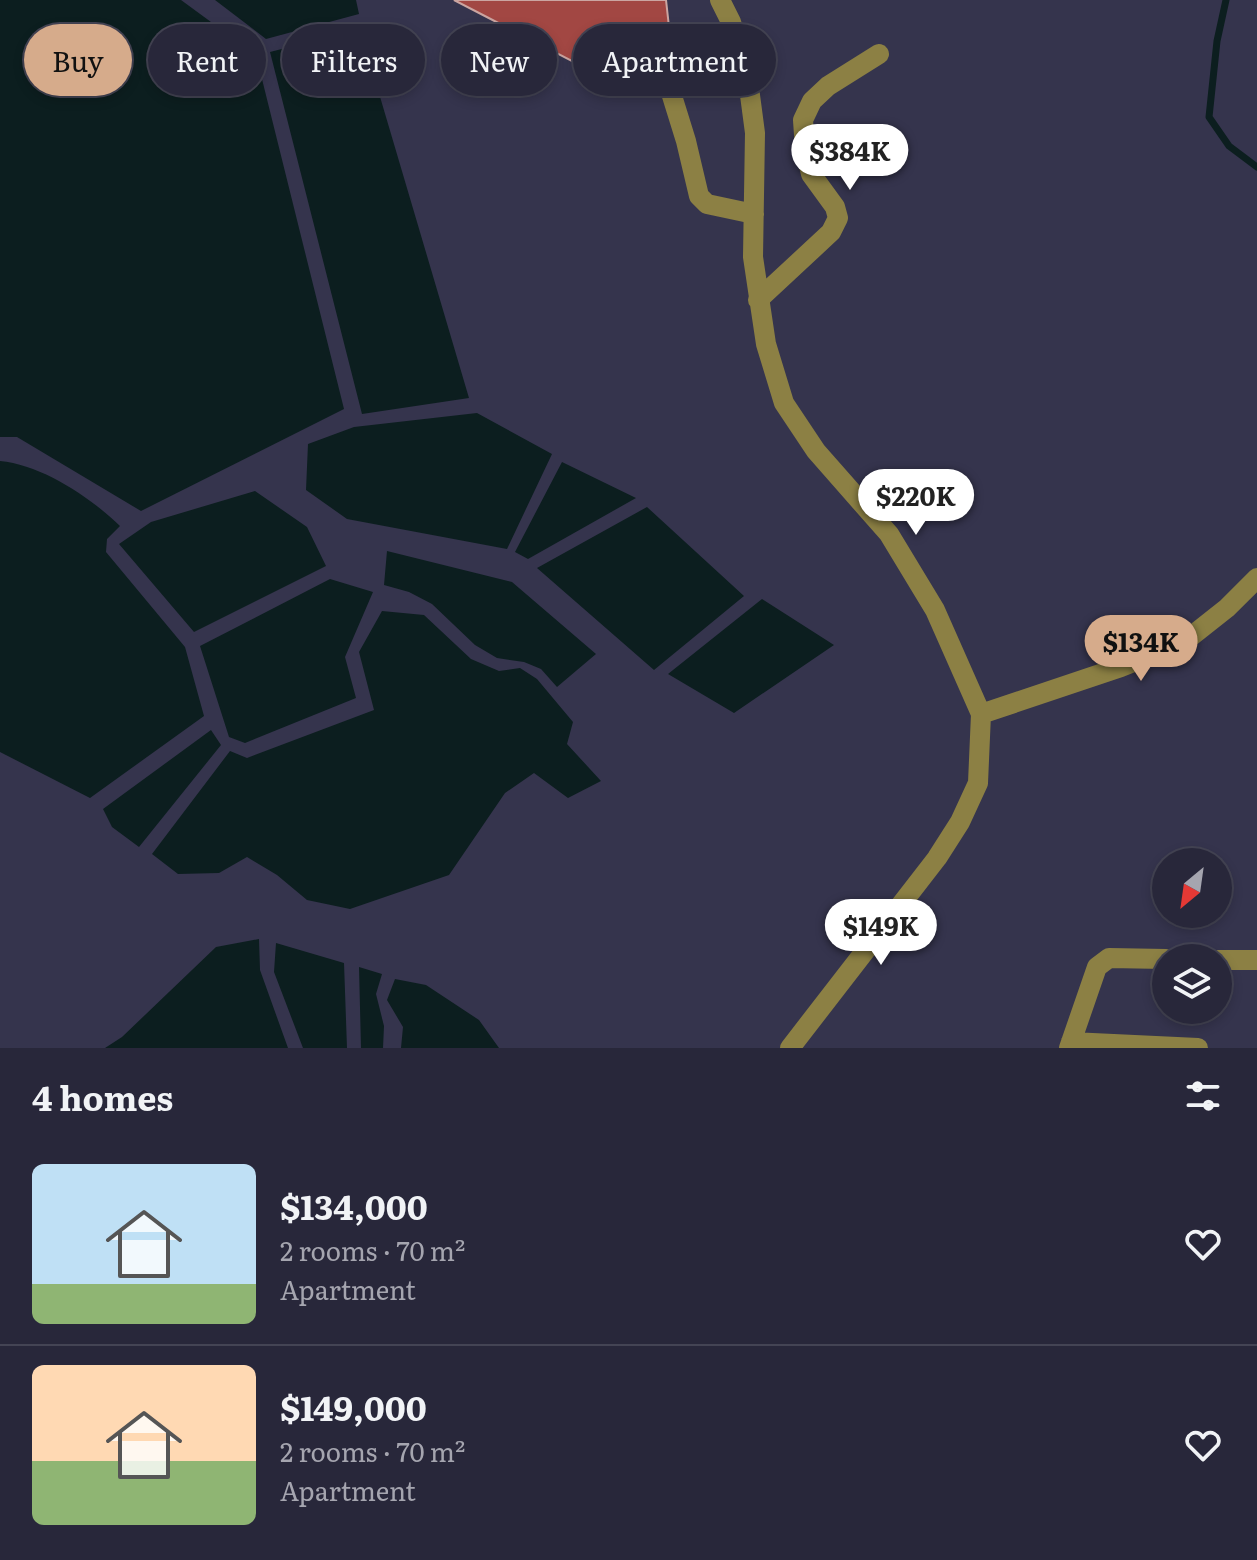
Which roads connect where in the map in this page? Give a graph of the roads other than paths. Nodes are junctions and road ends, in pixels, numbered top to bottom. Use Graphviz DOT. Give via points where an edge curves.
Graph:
graph roads {
  1 [pos="720,0"];
  2 [pos="879,54"];
  3 [pos="672,96"];
  4 [pos="754,214"];
  5 [pos="758,300"];
  6 [pos="1257,578"];
  7 [pos="981,714"];
  8 [pos="1152,959"];
  9 [pos="1232,960"];
  10 [pos="1257,960"];
  11 [pos="1070,1045"];
  12 [pos="790,1048"];
  13 [pos="1198,1048"];
  1 -- 4 [label="street" via="748,80 755,133"];
  2 -- 5 [label="street" via="812,101 803,120 805,149 811,174 838,218 831,232"];
  3 -- 4 [label="street" via="699,196 707,204"];
  4 -- 5 [label="street"];
  5 -- 7 [label="street" via="784,403 816,451 889,534 935,610"];
  6 -- 7 [label="street" via="1184,642"];
  7 -- 12 [label="street" via="978,783 960,822"];
  8 -- 11 [label="street" via="1103,960"];
  9 -- 10 [label="street"];
  11 -- 13 [label="street"];
}
